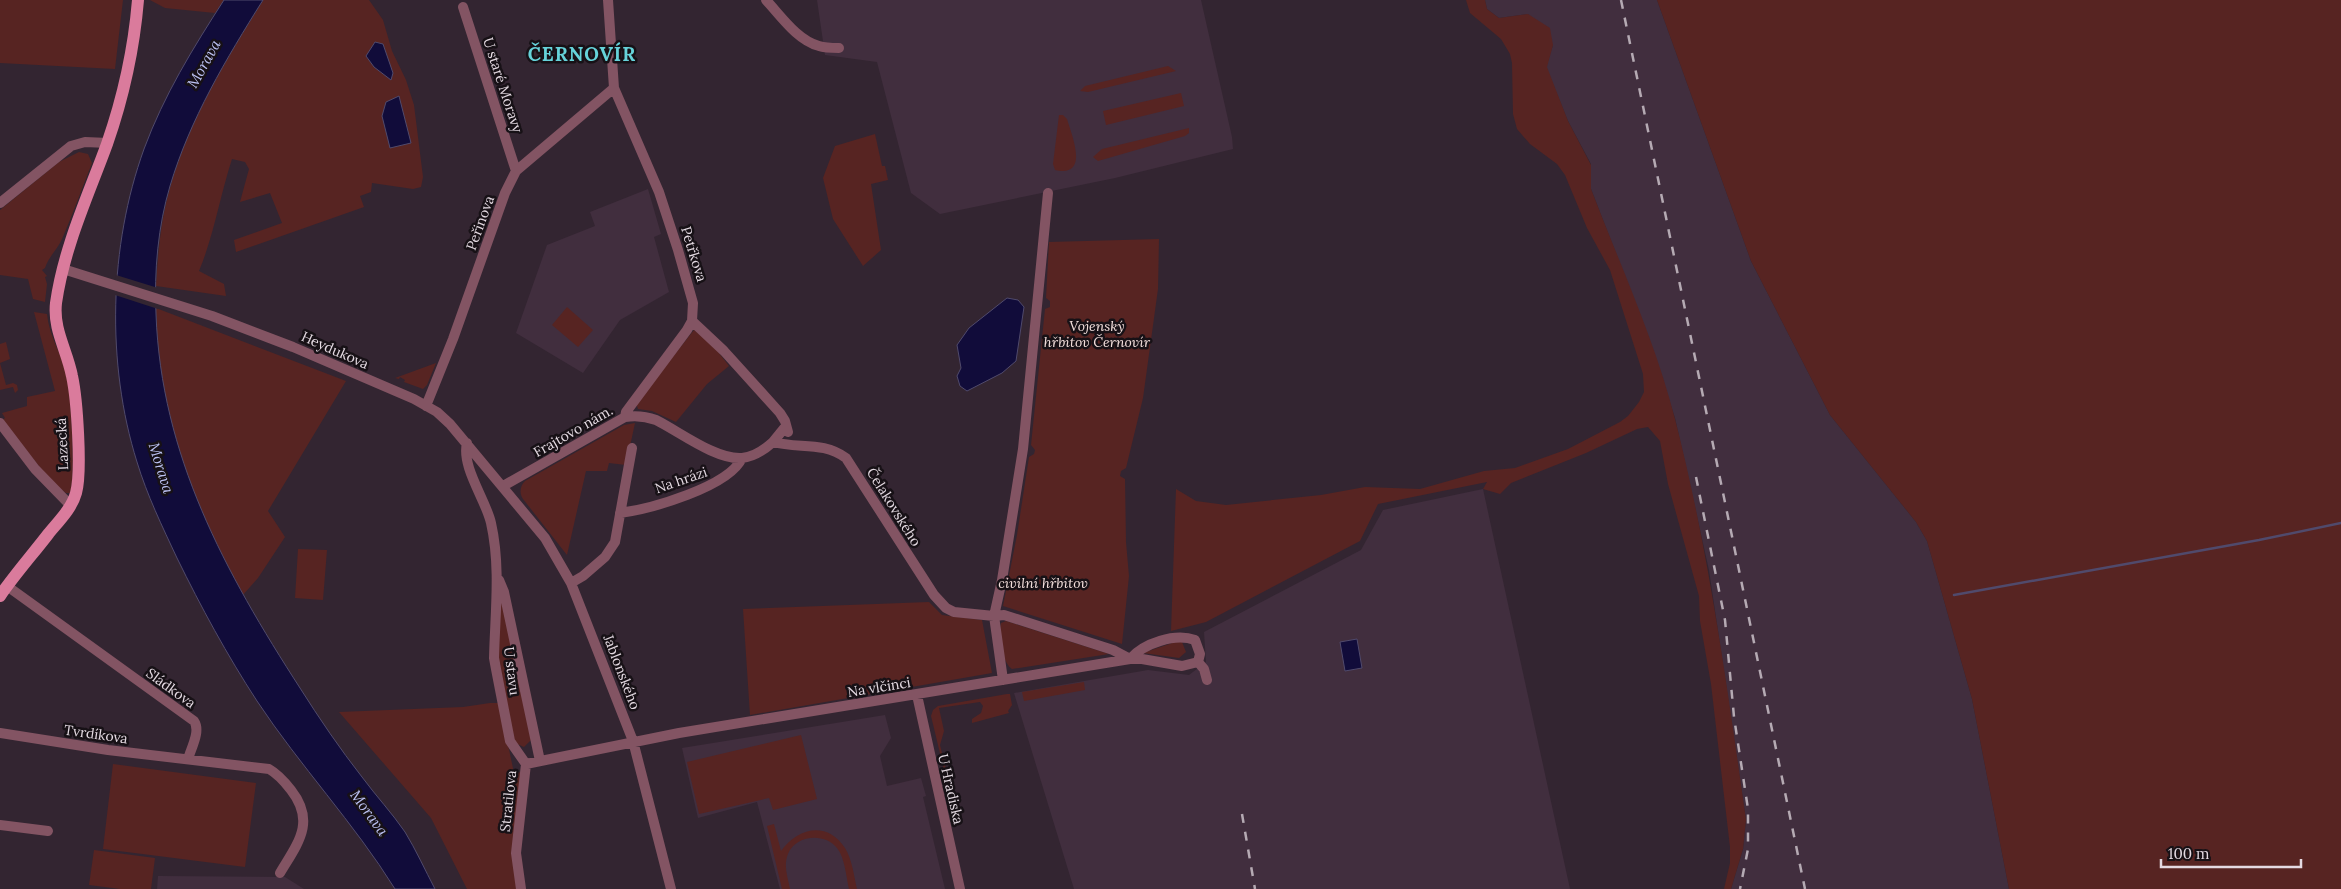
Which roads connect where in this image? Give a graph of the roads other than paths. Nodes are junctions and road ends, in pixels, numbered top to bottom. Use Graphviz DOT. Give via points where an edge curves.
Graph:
graph roads {
  1 [pos="138,0"];
  2 [pos="608,0"];
  3 [pos="766,0"];
  4 [pos="463,7"];
  5 [pos="839,48"];
  6 [pos="614,88"];
  7 [pos="108,143"];
  8 [pos="516,171"];
  9 [pos="1048,193"];
  10 [pos="0,203"];
  11 [pos="63,269"];
  12 [pos="692,321"];
  13 [pos="426,406"];
  14 [pos="625,417"];
  15 [pos="0,423"];
  16 [pos="786,426"];
  17 [pos="773,442"];
  18 [pos="467,443"];
  19 [pos="788,444"];
  20 [pos="632,448"];
  21 [pos="742,458"];
  22 [pos="503,486"];
  23 [pos="70,506"];
  24 [pos="620,513"];
  25 [pos="497,575"];
  26 [pos="572,583"];
  27 [pos="4,591"];
  28 [pos="994,616"];
  29 [pos="1130,659"];
  30 [pos="1198,662"];
  31 [pos="1003,680"];
  32 [pos="1207,680"];
  33 [pos="917,695"];
  34 [pos="0,733"];
  35 [pos="633,741"];
  36 [pos="188,759"];
  37 [pos="540,761"];
  38 [pos="526,764"];
  39 [pos="0,825"];
  40 [pos="48,831"];
  41 [pos="280,873"];
  42 [pos="522,889"];
  43 [pos="670,889"];
  44 [pos="960,889"];
  1 -- 7 [label="main road, Lazecká" via="128,87"];
  2 -- 6 [label="street, Petřkova"];
  3 -- 5 [label="street" via="807,40 820,46"];
  4 -- 8 [label="street, U staré Moravy"];
  6 -- 8 [label="street, Peřinova"];
  6 -- 12 [label="street, Petřkova" via="663,202 692,298"];
  7 -- 10 [label="street" via="85,142 71,146"];
  7 -- 11 [label="main road, Lazecká"];
  8 -- 13 [label="street, Peřinova"];
  9 -- 28 [label="street" via="1022,449"];
  11 -- 13 [label="street, Heydukova" via="293,346"];
  11 -- 23 [label="main road, Lazecká" via="56,319 73,376 79,466 77,488"];
  12 -- 14 [label="street"];
  12 -- 16 [label="street" via="780,413"];
  13 -- 18 [label="street, Heydukova" via="445,419"];
  14 -- 21 [label="street, Frajtovo nám." via="646,416 718,453"];
  14 -- 22 [label="street, Frajtovo nám."];
  15 -- 23 [label="street" via="35,469"];
  16 -- 17 [label="street"];
  16 -- 19 [label="street"];
  17 -- 19 [label="street, Čelakovského"];
  17 -- 21 [label="street" via="760,452"];
  18 -- 22 [label="street, Heydukova"];
  18 -- 25 [label="street, U stavu" via="467,459 490,518"];
  19 -- 28 [label="street, Čelakovského" via="824,447 846,458 938,600 954,612"];
  20 -- 24 [label="street"];
  21 -- 24 [label="street, Na hrázi" via="736,468 703,490"];
  22 -- 26 [label="street, Jablonského" via="550,545"];
  23 -- 27 [label="main road, Lazecká"];
  24 -- 26 [label="street" via="611,550"];
  25 -- 37 [label="street, U stavu" via="504,592"];
  25 -- 38 [label="street, U stavu" via="494,662 510,740"];
  26 -- 35 [label="street, Jablonského"];
  27 -- 36 [label="street, Sládkova" via="194,721 196,732"];
  28 -- 29 [label="street, Čelakovského" via="1004,615 1113,650"];
  28 -- 31 [label="street"];
  29 -- 30 [label="street, Na vlčinci" via="1182,666"];
  29 -- 30 [label="street, Na vlčinci" via="1138,650 1186,636 1195,640 1200,654"];
  29 -- 31 [label="street, Na vlčinci"];
  30 -- 32 [label="street" via="1204,668"];
  31 -- 33 [label="street, Na vlčinci"];
  33 -- 35 [label="street, Na vlčinci"];
  33 -- 44 [label="street, U Hradiska"];
  34 -- 36 [label="street, Tvrdíkova"];
  35 -- 37 [label="street, Stratilova"];
  35 -- 43 [label="street, Jablonského"];
  36 -- 41 [label="street" via="269,769 284,781 300,801 304,824 298,842"];
  37 -- 38 [label="street, Stratilova"];
  38 -- 42 [label="street, Stratilova" via="516,854"];
  39 -- 40 [label="street"];
}
